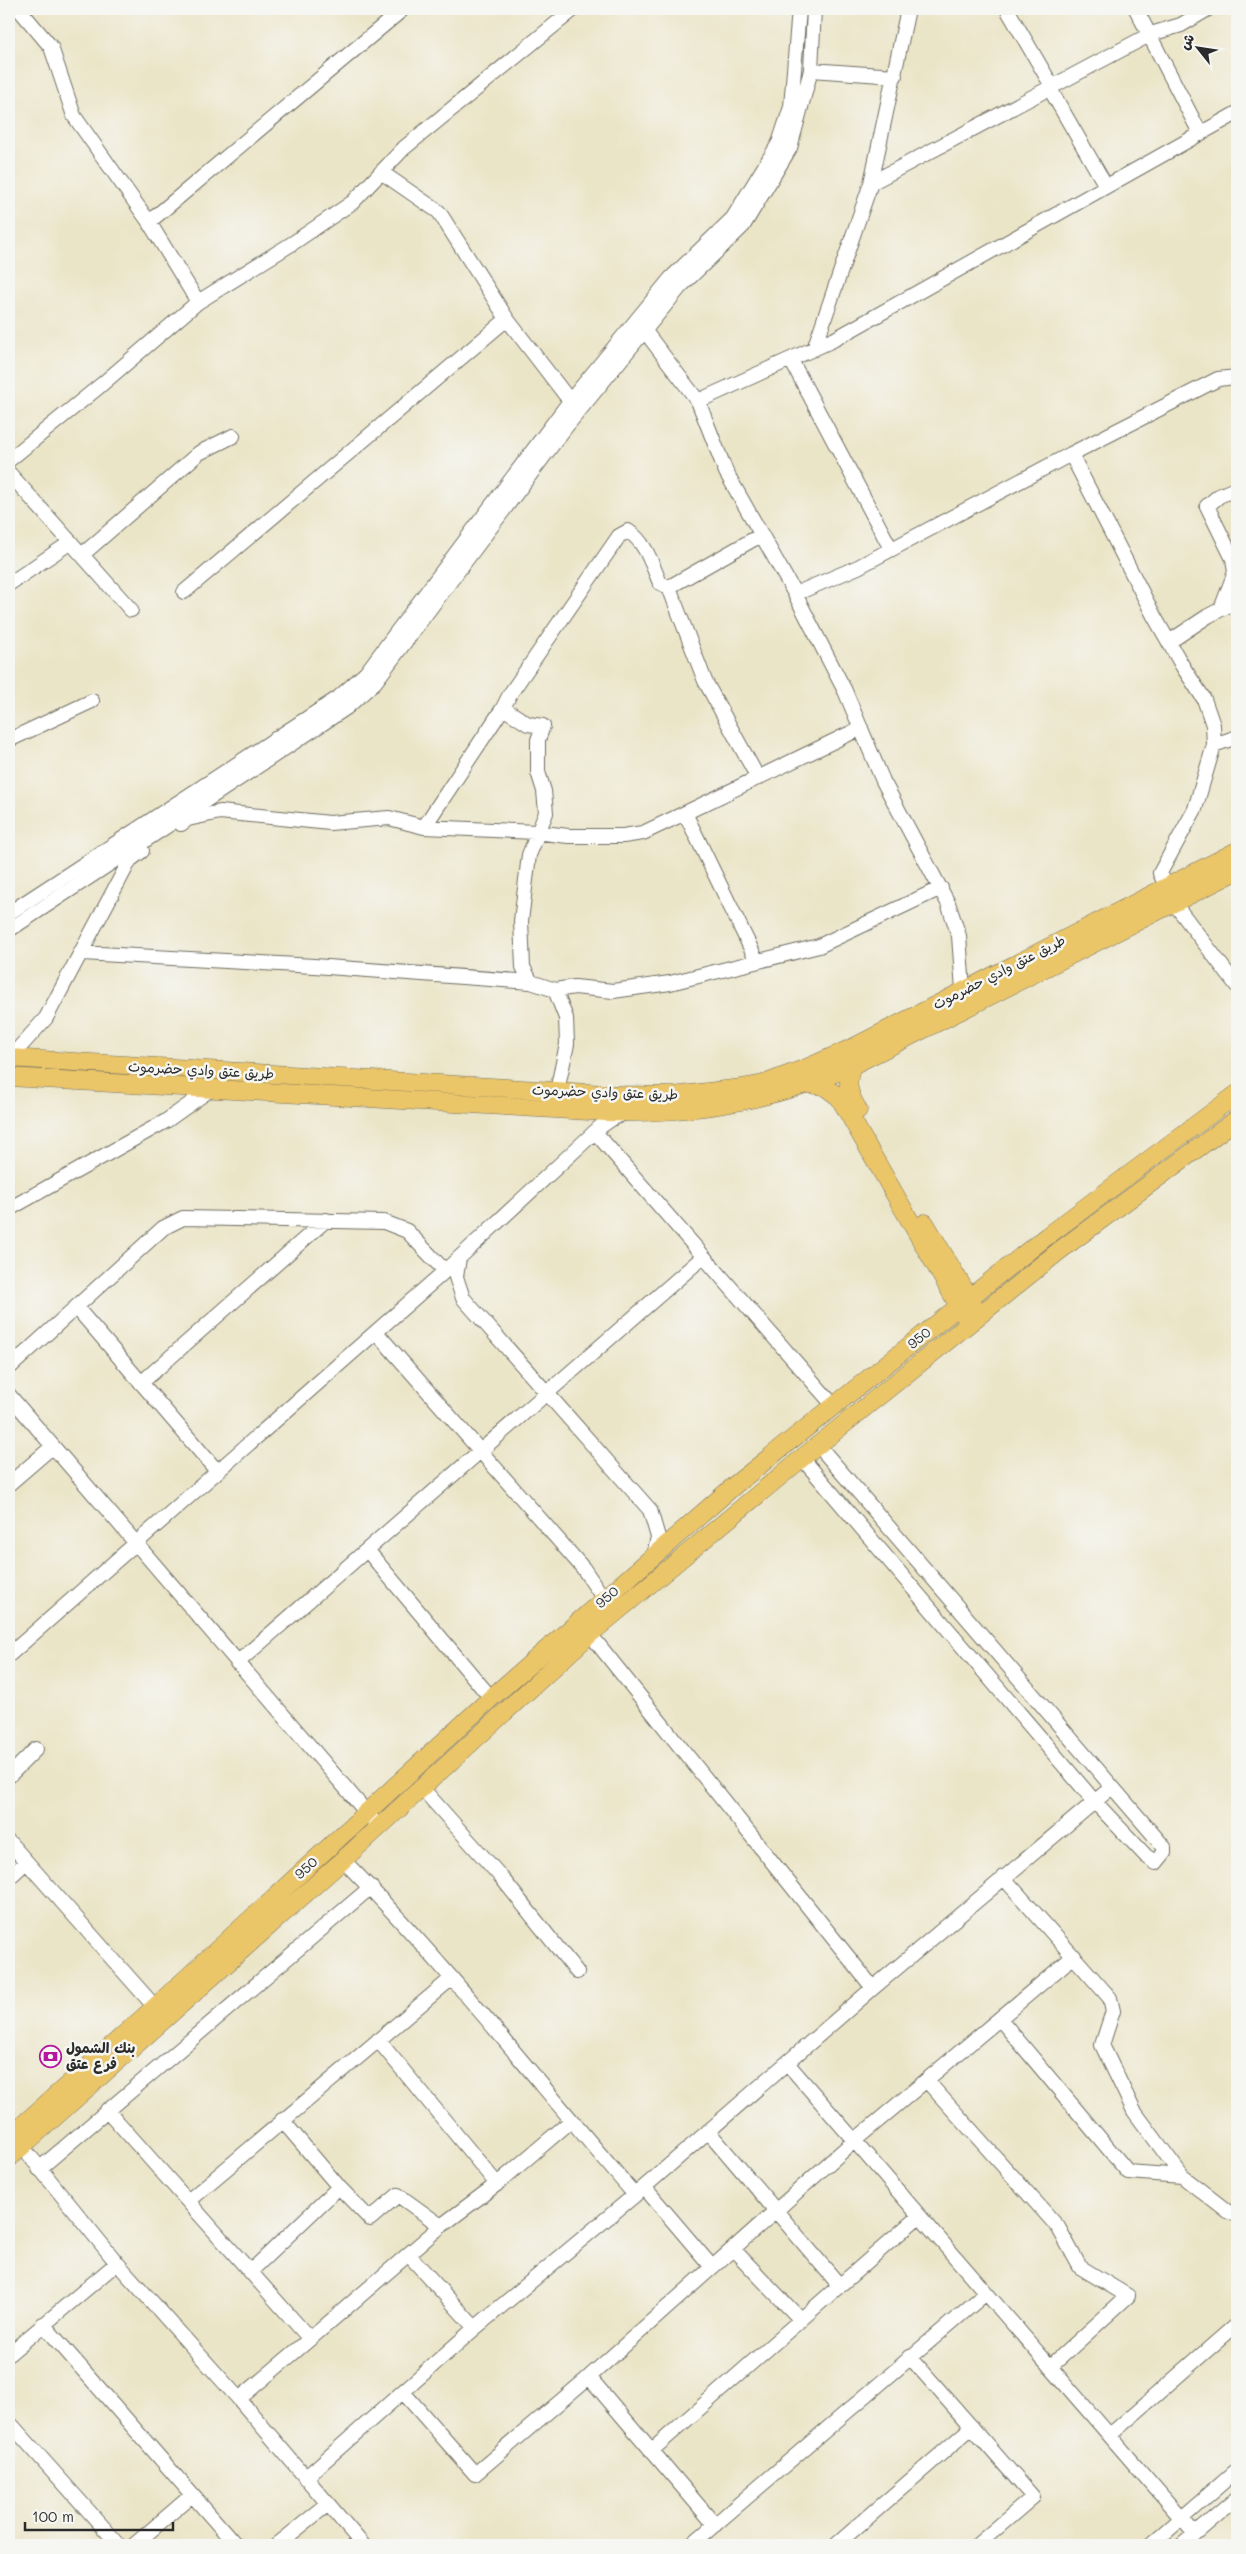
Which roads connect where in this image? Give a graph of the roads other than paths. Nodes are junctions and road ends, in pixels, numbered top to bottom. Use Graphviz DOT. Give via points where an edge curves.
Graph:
graph roads {
  1 [pos="19,9"];
  2 [pos="403,9"];
  3 [pos="574,9"];
  4 [pos="799,9"];
  5 [pos="814,9"];
  6 [pos="908,9"];
  7 [pos="1007,9"];
  8 [pos="1136,9"];
  9 [pos="1208,9"];
  10 [pos="1151,34"];
  11 [pos="811,70"];
  12 [pos="895,76"];
  13 [pos="1050,89"];
  14 [pos="1237,113"];
  15 [pos="1200,133"];
  16 [pos="381,172"];
  17 [pos="870,183"];
  18 [pos="1106,186"];
  19 [pos="149,222"];
  20 [pos="198,302"];
  21 [pos="507,319"];
  22 [pos="644,330"];
  23 [pos="814,349"];
  24 [pos="791,360"];
  25 [pos="1237,377"];
  26 [pos="570,401"];
  27 [pos="698,402"];
  28 [pos="233,436"];
  29 [pos="1071,454"];
  30 [pos="9,460"];
  31 [pos="9,473"];
  32 [pos="1237,488"];
  33 [pos="762,536"];
  34 [pos="71,542"];
  35 [pos="892,549"];
  36 [pos="82,555"];
  37 [pos="9,584"];
  38 [pos="669,587"];
  39 [pos="184,592"];
  40 [pos="795,594"];
  41 [pos="1237,601"];
  42 [pos="1221,609"];
  43 [pos="131,610"];
  44 [pos="1169,642"];
  45 [pos="92,701"];
  46 [pos="503,708"];
  47 [pos="861,728"];
  48 [pos="1237,737"];
  49 [pos="9,740"];
  50 [pos="1214,745"];
  51 [pos="758,778"];
  52 [pos="685,813"];
  53 [pos="424,827"];
  54 [pos="536,832"];
  55 [pos="1237,851"];
  56 [pos="1237,871"];
  57 [pos="1166,887"];
  58 [pos="940,888"];
  59 [pos="1174,904"];
  60 [pos="9,913"];
  61 [pos="9,930"];
  62 [pos="82,953"];
  63 [pos="757,961"];
  64 [pos="531,982"];
  65 [pos="1237,986"];
  66 [pos="556,990"];
  67 [pos="964,990"];
  68 [pos="9,1061"];
  69 [pos="852,1066"];
  70 [pos="9,1077"];
  71 [pos="807,1084"];
  72 [pos="210,1089"];
  73 [pos="557,1091"];
  74 [pos="1237,1094"];
  75 [pos="713,1100"];
  76 [pos="575,1110"];
  77 [pos="630,1112"];
  78 [pos="1237,1119"];
  79 [pos="593,1135"];
  80 [pos="9,1209"];
  81 [pos="326,1220"];
  82 [pos="703,1257"];
  83 [pos="459,1258"];
  84 [pos="446,1271"];
  85 [pos="964,1301"];
  86 [pos="76,1307"];
  87 [pos="974,1319"];
  88 [pos="376,1332"];
  89 [pos="9,1368"];
  90 [pos="141,1383"];
  91 [pos="547,1393"];
  92 [pos="9,1396"];
  93 [pos="834,1406"];
  94 [pos="818,1445"];
  95 [pos="52,1447"];
  96 [pos="480,1452"];
  97 [pos="802,1458"];
  98 [pos="217,1472"];
  99 [pos="9,1484"];
  100 [pos="135,1543"];
  101 [pos="367,1550"];
  102 [pos="654,1555"];
  103 [pos="604,1599"];
  104 [pos="590,1634"];
  105 [pos="9,1655"];
  106 [pos="237,1663"];
  107 [pos="491,1698"];
  108 [pos="36,1749"];
  109 [pos="9,1776"];
  110 [pos="421,1787"];
  111 [pos="1112,1787"];
  112 [pos="1096,1802"];
  113 [pos="367,1812"];
  114 [pos="379,1826"];
  115 [pos="9,1842"];
  116 [pos="343,1860"];
  117 [pos="26,1862"];
  118 [pos="9,1878"];
  119 [pos="1003,1878"];
  120 [pos="371,1887"];
  121 [pos="1074,1956"];
  122 [pos="577,1972"];
  123 [pos="452,1978"];
  124 [pos="873,1988"];
  125 [pos="155,2007"];
  126 [pos="1000,2019"];
  127 [pos="378,2040"];
  128 [pos="787,2063"];
  129 [pos="927,2080"];
  130 [pos="107,2110"];
  131 [pos="282,2120"];
  132 [pos="571,2121"];
  133 [pos="708,2132"];
  134 [pos="854,2141"];
  135 [pos="13,2144"];
  136 [pos="39,2169"];
  137 [pos="1182,2176"];
  138 [pos="497,2184"];
  139 [pos="339,2187"];
  140 [pos="639,2191"];
  141 [pos="188,2201"];
  142 [pos="775,2211"];
  143 [pos="1237,2215"];
  144 [pos="919,2216"];
  145 [pos="441,2226"];
  146 [pos="733,2249"];
  147 [pos="409,2255"];
  148 [pos="118,2263"];
  149 [pos="712,2267"];
  150 [pos="251,2271"];
  151 [pos="840,2286"];
  152 [pos="986,2293"];
  153 [pos="801,2320"];
  154 [pos="43,2324"];
  155 [pos="1237,2324"];
  156 [pos="475,2328"];
  157 [pos="310,2339"];
  158 [pos="9,2354"];
  159 [pos="910,2357"];
  160 [pos="1050,2367"];
  161 [pos="588,2377"];
  162 [pos="403,2392"];
  163 [pos="240,2399"];
  164 [pos="9,2422"];
  165 [pos="972,2428"];
  166 [pos="1110,2436"];
  167 [pos="651,2451"];
  168 [pos="1237,2470"];
  169 [pos="305,2478"];
  170 [pos="192,2495"];
  171 [pos="1237,2498"];
  172 [pos="328,2504"];
  173 [pos="1182,2518"];
  174 [pos="715,2525"];
  175 [pos="1195,2534"];
  176 [pos="119,2545"];
  177 [pos="134,2545"];
  178 [pos="236,2545"];
  179 [pos="277,2545"];
  180 [pos="363,2545"];
  181 [pos="691,2545"];
  182 [pos="836,2545"];
  183 [pos="977,2545"];
  184 [pos="1150,2545"];
  185 [pos="1182,2545"];
  1 -- 19 [label="street" via="51,47 74,116"];
  2 -- 19 [label="street"];
  3 -- 16 [label="street" via="404,148"];
  4 -- 26 [label="street" via="791,107 779,143 733,218 671,278"];
  5 -- 11 [label="street"];
  6 -- 12 [label="street"];
  7 -- 13 [label="street" via="1049,81"];
  8 -- 10 [label="street"];
  9 -- 10 [label="street" via="1181,25"];
  10 -- 13 [label="street"];
  10 -- 15 [label="street"];
  11 -- 12 [label="street"];
  11 -- 22 [label="street" via="790,148 743,226 680,287"];
  12 -- 17 [label="street"];
  13 -- 17 [label="street"];
  13 -- 18 [label="street"];
  14 -- 15 [label="street"];
  15 -- 18 [label="street"];
  16 -- 20 [label="street" via="353,202"];
  16 -- 21 [label="street" via="438,212"];
  17 -- 23 [label="street"];
  18 -- 23 [label="street"];
  19 -- 20 [label="street"];
  20 -- 30 [label="street"];
  21 -- 26 [label="street"];
  21 -- 39 [label="street"];
  22 -- 27 [label="street"];
  22 -- 61 [label="street" via="565,428 376,682 346,708"];
  23 -- 24 [label="street"];
  24 -- 27 [label="street"];
  24 -- 35 [label="street"];
  25 -- 29 [label="street" via="1218,380"];
  26 -- 60 [label="street" via="366,673 338,698"];
  27 -- 33 [label="street" via="726,472"];
  28 -- 36 [label="street" via="199,453"];
  29 -- 35 [label="street"];
  29 -- 44 [label="street"];
  31 -- 34 [label="street"];
  32 -- 42 [label="street" via="1218,496 1207,506 1233,559 1235,572"];
  33 -- 38 [label="street"];
  33 -- 40 [label="street"];
  34 -- 36 [label="street"];
  34 -- 37 [label="street"];
  35 -- 40 [label="street"];
  36 -- 43 [label="street"];
  38 -- 46 [label="street" via="660,583 646,550 635,536 628,531 618,536"];
  38 -- 51 [label="street" via="705,681"];
  40 -- 47 [label="street"];
  41 -- 42 [label="street"];
  42 -- 44 [label="street"];
  44 -- 50 [label="street" via="1204,699 1213,725"];
  45 -- 49 [label="street"];
  46 -- 53 [label="street"];
  46 -- 54 [label="street" via="528,724 543,726 538,740 538,772 546,812"];
  47 -- 51 [label="street"];
  47 -- 58 [label="street" via="883,781"];
  48 -- 50 [label="street"];
  50 -- 57 [label="street" via="1195,809 1160,873"];
  51 -- 52 [label="street"];
  52 -- 54 [label="street" via="643,833 623,836 568,836"];
  52 -- 63 [label="street"];
  53 -- 54 [label="street"];
  53 -- 62 [label="street" via="388,818 330,823 220,812 188,819 130,860"];
  54 -- 64 [label="street" via="529,855 521,921 523,966"];
  55 -- 57 [label="main road, طريق عتق وادي حضرموت"];
  56 -- 59 [label="main road, طريق عتق وادي حضرموت"];
  57 -- 59 [label="street"];
  57 -- 67 [label="main road, طريق عتق وادي حضرموت"];
  58 -- 63 [label="street" via="819,946"];
  58 -- 67 [label="street" via="959,936"];
  59 -- 65 [label="street"];
  59 -- 69 [label="main road, طريق عتق وادي حضرموت"];
  62 -- 64 [label="street"];
  62 -- 68 [label="street" via="46,1018"];
  63 -- 66 [label="street" via="670,983 613,991 576,987"];
  64 -- 66 [label="street"];
  66 -- 73 [label="street" via="566,1018 567,1044"];
  67 -- 75 [label="main road, طريق عتق وادي حضرموت" via="809,1067"];
  68 -- 73 [label="main road, طريق عتق وادي حضرموت"];
  69 -- 71 [label="main road, طريق عتق وادي حضرموت"];
  69 -- 85 [label="main road" via="848,1080 851,1099"];
  70 -- 72 [label="main road, طريق عتق وادي حضرموت"];
  71 -- 75 [label="main road, طريق عتق وادي حضرموت" via="759,1099"];
  71 -- 85 [label="main road" via="824,1086 839,1097"];
  72 -- 76 [label="main road, طريق عتق وادي حضرموت"];
  72 -- 80 [label="street" via="166,1121"];
  73 -- 75 [label="main road, طريق عتق وادي حضرموت"];
  74 -- 85 [label="main road, 950 / 950"];
  75 -- 77 [label="main road, طريق عتق وادي حضرموت"];
  76 -- 77 [label="main road, طريق عتق وادي حضرموت"];
  76 -- 79 [label="street" via="587,1122"];
  77 -- 79 [label="street" via="613,1118"];
  78 -- 87 [label="main road, 950" via="1059,1251"];
  79 -- 82 [label="street"];
  79 -- 83 [label="street"];
  81 -- 84 [label="street" via="384,1222 400,1227 414,1236"];
  81 -- 86 [label="street" via="191,1217 176,1220"];
  81 -- 90 [label="street"];
  82 -- 91 [label="street"];
  82 -- 93 [label="street"];
  83 -- 84 [label="street"];
  83 -- 91 [label="street" via="456,1277 463,1298"];
  84 -- 88 [label="street"];
  85 -- 87 [label="main road"];
  85 -- 93 [label="main road, 950 / 950"];
  86 -- 89 [label="street"];
  86 -- 90 [label="street"];
  87 -- 94 [label="main road, 950"];
  88 -- 96 [label="street"];
  88 -- 98 [label="street"];
  90 -- 98 [label="street"];
  91 -- 96 [label="street"];
  91 -- 102 [label="street" via="650,1510 658,1536"];
  92 -- 95 [label="street"];
  93 -- 102 [label="main road, 950 / 950"];
  94 -- 97 [label="main road, 950"];
  94 -- 111 [label="street"];
  95 -- 99 [label="street"];
  95 -- 100 [label="street"];
  96 -- 101 [label="street"];
  96 -- 103 [label="street" via="583,1568"];
  97 -- 104 [label="main road, 950"];
  97 -- 112 [label="street"];
  98 -- 100 [label="street"];
  100 -- 105 [label="street"];
  100 -- 106 [label="street"];
  101 -- 106 [label="street"];
  101 -- 107 [label="street"];
  102 -- 103 [label="main road, 950 / 950"];
  103 -- 107 [label="main road, 950 / 950"];
  104 -- 110 [label="main road, 950"];
  104 -- 124 [label="street"];
  106 -- 113 [label="street"];
  107 -- 113 [label="main road, 950 / 950"];
  108 -- 109 [label="street"];
  110 -- 114 [label="main road, 950"];
  110 -- 122 [label="street" via="502,1877"];
  111 -- 112 [label="street"];
  111 -- 112 [label="street" via="1164,1847 1164,1853 1156,1863"];
  112 -- 119 [label="street"];
  113 -- 114 [label="street"];
  113 -- 125 [label="main road, 950 / 950"];
  114 -- 116 [label="main road, 950"];
  115 -- 117 [label="street"];
  116 -- 120 [label="street"];
  116 -- 135 [label="main road, 950"];
  117 -- 118 [label="street"];
  117 -- 125 [label="street"];
  119 -- 121 [label="street"];
  119 -- 124 [label="street"];
  120 -- 123 [label="street"];
  120 -- 130 [label="street"];
  121 -- 126 [label="street"];
  121 -- 137 [label="street" via="1110,1998 1113,2011 1102,2045 1134,2111"];
  123 -- 127 [label="street"];
  123 -- 132 [label="street"];
  124 -- 128 [label="street"];
  125 -- 135 [label="main road, 950 / 950"];
  126 -- 129 [label="street"];
  126 -- 137 [label="street" via="1128,2172"];
  127 -- 131 [label="street"];
  127 -- 138 [label="street"];
  128 -- 133 [label="street"];
  128 -- 134 [label="street"];
  129 -- 134 [label="street"];
  129 -- 160 [label="street" via="1058,2227 1080,2267 1128,2296"];
  130 -- 136 [label="street"];
  130 -- 141 [label="street"];
  131 -- 139 [label="street"];
  131 -- 141 [label="street"];
  132 -- 138 [label="street"];
  132 -- 140 [label="street"];
  133 -- 140 [label="street"];
  133 -- 142 [label="street"];
  134 -- 142 [label="street"];
  134 -- 144 [label="street"];
  135 -- 136 [label="street"];
  136 -- 148 [label="street"];
  137 -- 143 [label="street" via="1228,2212"];
  138 -- 145 [label="street"];
  139 -- 145 [label="street" via="370,2218 398,2195"];
  139 -- 150 [label="street"];
  140 -- 149 [label="street"];
  140 -- 156 [label="street"];
  141 -- 150 [label="street"];
  142 -- 146 [label="street"];
  142 -- 151 [label="street"];
  144 -- 151 [label="street"];
  144 -- 152 [label="street"];
  145 -- 147 [label="street"];
  146 -- 149 [label="street"];
  146 -- 153 [label="street"];
  147 -- 156 [label="street"];
  147 -- 157 [label="street"];
  148 -- 154 [label="street"];
  148 -- 163 [label="street"];
  149 -- 161 [label="street"];
  150 -- 157 [label="street"];
  151 -- 153 [label="street"];
  152 -- 159 [label="street"];
  152 -- 160 [label="street"];
  153 -- 167 [label="street"];
  154 -- 158 [label="street"];
  154 -- 170 [label="street"];
  155 -- 166 [label="street"];
  156 -- 162 [label="street"];
  157 -- 163 [label="street"];
  159 -- 165 [label="street"];
  159 -- 174 [label="street"];
  160 -- 166 [label="street"];
  161 -- 162 [label="street" via="475,2474"];
  161 -- 167 [label="street"];
  162 -- 169 [label="street"];
  163 -- 169 [label="street"];
  164 -- 176 [label="street"];
  165 -- 182 [label="street"];
  165 -- 183 [label="street" via="1033,2497"];
  166 -- 173 [label="street"];
  167 -- 174 [label="street"];
  168 -- 173 [label="street"];
  169 -- 172 [label="street"];
  170 -- 177 [label="street"];
  170 -- 178 [label="street"];
  171 -- 175 [label="street"];
  172 -- 179 [label="street"];
  172 -- 180 [label="street"];
  173 -- 175 [label="street"];
  173 -- 184 [label="street"];
  174 -- 181 [label="street"];
  175 -- 185 [label="street"];
}
